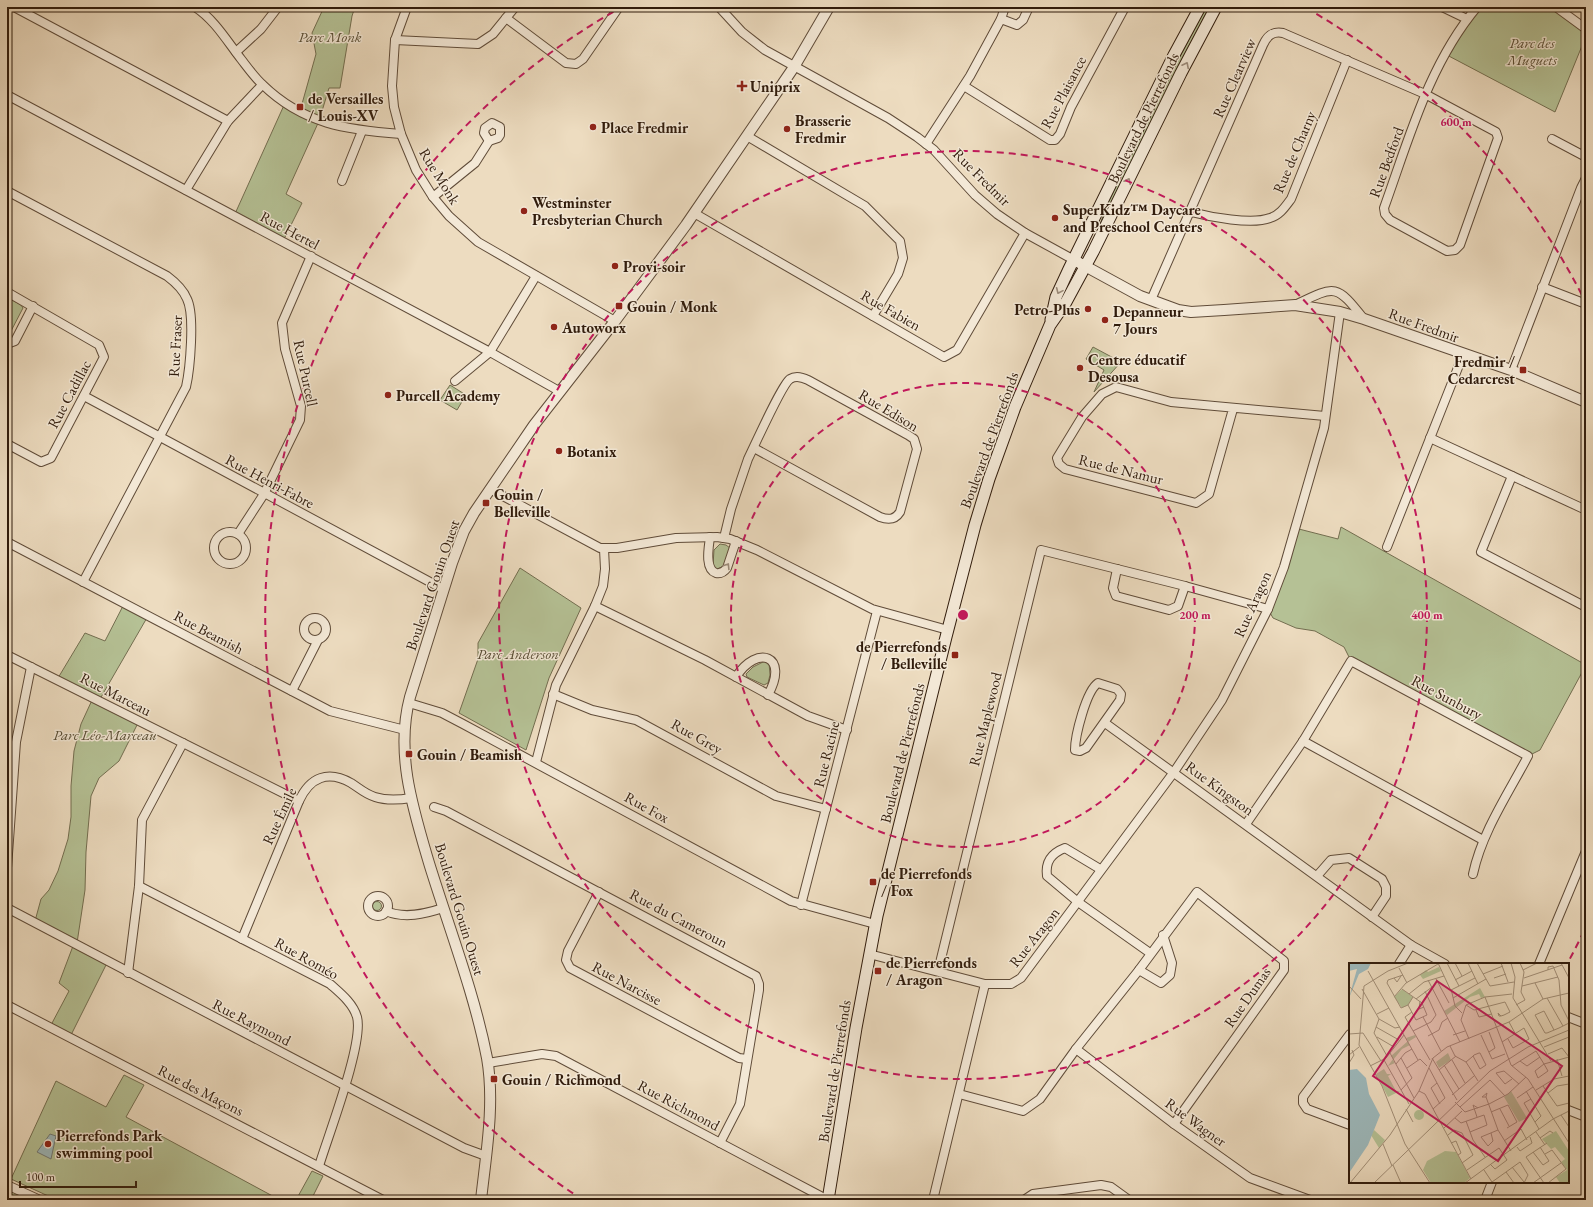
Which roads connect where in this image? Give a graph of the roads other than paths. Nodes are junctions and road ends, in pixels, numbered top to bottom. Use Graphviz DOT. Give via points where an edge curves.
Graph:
graph roads {
  1 [pos="14,7"];
  2 [pos="195,7"];
  3 [pos="278,7"];
  4 [pos="407,7"];
  5 [pos="515,7"];
  6 [pos="619,7"];
  7 [pos="719,7"];
  8 [pos="829,7"];
  9 [pos="1005,7"];
  10 [pos="1029,7"];
  11 [pos="1125,7"];
  12 [pos="1200,7"];
  13 [pos="1216,7"];
  14 [pos="1442,7"];
  15 [pos="1477,7"];
  16 [pos="1556,7"];
  17 [pos="506,18"];
  18 [pos="1001,19"];
  19 [pos="1467,19"];
  20 [pos="1586,29"];
  21 [pos="395,40"];
  22 [pos="236,52"];
  23 [pos="1347,60"];
  24 [pos="794,67"];
  25 [pos="262,85"];
  26 [pos="964,86"];
  27 [pos="1425,94"];
  28 [pos="7,95"];
  29 [pos="228,121"];
  30 [pos="362,131"];
  31 [pos="401,134"];
  32 [pos="747,136"];
  33 [pos="1498,138"];
  34 [pos="1552,139"];
  35 [pos="489,141"];
  36 [pos="926,144"];
  37 [pos="1586,157"];
  38 [pos="1586,178"];
  39 [pos="342,181"];
  40 [pos="186,190"];
  41 [pos="7,191"];
  42 [pos="433,197"];
  43 [pos="1191,212"];
  44 [pos="694,213"];
  45 [pos="1025,233"];
  46 [pos="311,256"];
  47 [pos="1074,260"];
  48 [pos="1085,266"];
  49 [pos="536,276"];
  50 [pos="1542,287"];
  51 [pos="7,292"];
  52 [pos="1151,300"];
  53 [pos="1295,304"];
  54 [pos="1586,304"];
  55 [pos="33,306"];
  56 [pos="1340,312"];
  57 [pos="873,316"];
  58 [pos="1364,319"];
  59 [pos="615,321"];
  60 [pos="1050,325"];
  61 [pos="7,344"];
  62 [pos="490,352"];
  63 [pos="1463,355"];
  64 [pos="1511,370"];
  65 [pos="455,381"];
  66 [pos="560,391"];
  67 [pos="84,396"];
  68 [pos="1586,402"];
  69 [pos="1233,409"];
  70 [pos="1325,416"];
  71 [pos="160,437"];
  72 [pos="1430,438"];
  73 [pos="7,444"];
  74 [pos="754,448"];
  75 [pos="1512,476"];
  76 [pos="490,489"];
  77 [pos="264,494"];
  78 [pos="1586,510"];
  79 [pos="238,534"];
  80 [pos="710,537"];
  81 [pos="724,538"];
  82 [pos="736,541"];
  83 [pos="7,542"];
  84 [pos="1387,547"];
  85 [pos="604,549"];
  86 [pos="1117,569"];
  87 [pos="83,582"];
  88 [pos="1185,586"];
  89 [pos="443,589"];
  90 [pos="595,606"];
  91 [pos="1586,607"];
  92 [pos="1268,610"];
  93 [pos="877,611"];
  94 [pos="948,630"];
  95 [pos="318,640"];
  96 [pos="7,655"];
  97 [pos="31,667"];
  98 [pos="736,677"];
  99 [pos="292,691"];
  100 [pos="553,694"];
  101 [pos="768,695"];
  102 [pos="409,703"];
  103 [pos="1105,723"];
  104 [pos="405,730"];
  105 [pos="847,730"];
  106 [pos="1303,741"];
  107 [pos="16,742"];
  108 [pos="7,743"];
  109 [pos="183,743"];
  110 [pos="536,762"];
  111 [pos="1174,772"];
  112 [pos="412,798"];
  113 [pos="299,801"];
  114 [pos="434,807"];
  115 [pos="826,809"];
  116 [pos="1246,824"];
  117 [pos="8,831"];
  118 [pos="1483,840"];
  119 [pos="1586,851"];
  120 [pos="7,868"];
  121 [pos="1100,870"];
  122 [pos="1473,874"];
  123 [pos="1317,876"];
  124 [pos="139,886"];
  125 [pos="599,892"];
  126 [pos="1078,902"];
  127 [pos="801,905"];
  128 [pos="7,908"];
  129 [pos="443,908"];
  130 [pos="386,911"];
  131 [pos="1372,916"];
  132 [pos="875,924"];
  133 [pos="1163,935"];
  134 [pos="242,939"];
  135 [pos="1412,945"];
  136 [pos="1150,953"];
  137 [pos="869,954"];
  138 [pos="1399,963"];
  139 [pos="1442,963"];
  140 [pos="1539,963"];
  141 [pos="1139,970"];
  142 [pos="938,971"];
  143 [pos="128,972"];
  144 [pos="985,984"];
  145 [pos="7,1005"];
  146 [pos="1569,1017"];
  147 [pos="1586,1024"];
  148 [pos="1349,1035"];
  149 [pos="1076,1049"];
  150 [pos="747,1059"];
  151 [pos="488,1063"];
  152 [pos="345,1085"];
  153 [pos="959,1094"];
  154 [pos="1569,1110"];
  155 [pos="1586,1116"];
  156 [pos="1174,1124"];
  157 [pos="1349,1125"];
  158 [pos="720,1143"];
  159 [pos="486,1156"];
  160 [pos="319,1166"];
  161 [pos="1492,1183"];
  162 [pos="7,1185"];
  163 [pos="40,1200"];
  164 [pos="383,1200"];
  165 [pos="481,1200"];
  166 [pos="828,1200"];
  167 [pos="933,1200"];
  168 [pos="1024,1200"];
  169 [pos="1129,1200"];
  170 [pos="1310,1200"];
  171 [pos="1485,1200"];
  1 -- 29 [label="street"];
  2 -- 22 [label="street" via="210,19"];
  3 -- 22 [label="street" via="261,29"];
  4 -- 21 [label="street, Rue Monk"];
  5 -- 17 [label="street"];
  6 -- 17 [label="street" via="583,59 576,64 566,63"];
  7 -- 24 [label="street, Rue Fredmir" via="760,47"];
  8 -- 24 [label="street, Boulevard Gouin Ouest"];
  9 -- 18 [label="street"];
  10 -- 18 [label="street" via="1024,20 1017,25"];
  11 -- 26 [label="street, Rue Plaisance" via="1055,140 1050,140"];
  12 -- 47 [label="main road, Boulevard de Pierrefonds"];
  48 -- 13 [label="main road, Boulevard de Pierrefonds, one-way"];
  14 -- 19 [label="street"];
  15 -- 19 [label="street, Rue Bedford"];
  16 -- 20 [label="street"];
  17 -- 21 [label="street" via="493,34 478,44"];
  18 -- 26 [label="street"];
  19 -- 27 [label="street, Rue Bedford" via="1445,54"];
  21 -- 31 [label="street, Rue Monk" via="392,86"];
  22 -- 25 [label="street"];
  23 -- 27 [label="street, Rue Clearview"];
  23 -- 43 [label="street, Rue de Charny" via="1290,200 1281,212 1270,218 1251,220 1213,218"];
  23 -- 43 [label="street, Rue Clearview" via="1283,33 1269,35"];
  24 -- 32 [label="street, Boulevard Gouin Ouest"];
  24 -- 36 [label="street, Rue Fredmir" via="888,118"];
  25 -- 29 [label="street"];
  25 -- 30 [label="street" via="285,103 311,118"];
  26 -- 36 [label="street"];
  27 -- 33 [label="street, Rue Clearview" via="1489,127 1496,132"];
  27 -- 33 [label="street, Rue Bedford" via="1384,208 1390,220 1447,251 1455,250 1460,244"];
  28 -- 40 [label="street, Rue Hertel"];
  29 -- 40 [label="street"];
  30 -- 31 [label="street"];
  30 -- 39 [label="street"];
  31 -- 42 [label="street, Rue Monk" via="416,170"];
  32 -- 44 [label="street, Boulevard Gouin Ouest"];
  32 -- 57 [label="street" via="865,206 900,241 903,258 898,274"];
  34 -- 37 [label="street"];
  35 -- 42 [label="street" via="475,163"];
  36 -- 45 [label="street, Rue Fredmir" via="980,200"];
  38 -- 50 [label="street"];
  40 -- 46 [label="street, Rue Hertel"];
  41 -- 71 [label="street, Rue Fraser" via="167,276 178,284 188,299 191,311 189,374 186,387"];
  42 -- 49 [label="street, Rue Monk" via="449,216 478,242"];
  43 -- 52 [label="street, Rue Clearview"];
  44 -- 57 [label="street, Rue Fabien"];
  44 -- 59 [label="street, Boulevard Gouin Ouest"];
  45 -- 47 [label="street, Rue Fredmir"];
  45 -- 57 [label="street, Rue Fabien" via="957,350 952,354 944,357"];
  46 -- 62 [label="street, Rue Hertel"];
  46 -- 77 [label="street, Rue Purcell" via="282,323 285,349 301,406 300,420"];
  47 -- 48 [label="street, Rue Fredmir"];
  47 -- 60 [label="main road, Boulevard de Pierrefonds, one-way" via="1056,297"];
  48 -- 52 [label="street, Rue Fredmir"];
  48 -- 60 [label="main road, Boulevard de Pierrefonds" via="1066,302"];
  49 -- 59 [label="street, Rue Monk"];
  49 -- 62 [label="street"];
  50 -- 54 [label="street"];
  50 -- 64 [label="street"];
  51 -- 55 [label="street, Rue Cadillac"];
  52 -- 53 [label="street, Rue Fredmir" via="1191,312"];
  53 -- 56 [label="street, Rue Fredmir"];
  53 -- 58 [label="street, Rue Fredmir" via="1322,292 1338,291"];
  55 -- 61 [label="street" via="15,341"];
  55 -- 67 [label="street, Rue Cadillac" via="99,345 103,351 104,357"];
  56 -- 58 [label="street, Rue Fredmir"];
  56 -- 70 [label="street, Rue Aragon"];
  58 -- 63 [label="street, Rue Fredmir"];
  59 -- 66 [label="street, Boulevard Gouin Ouest"];
  60 -- 94 [label="main road, Boulevard de Pierrefonds" via="1015,407 989,479"];
  62 -- 65 [label="street"];
  62 -- 66 [label="street, Rue Hertel"];
  63 -- 64 [label="street, Rue Fredmir"];
  63 -- 72 [label="street"];
  64 -- 68 [label="street, Rue Fredmir"];
  66 -- 76 [label="street, Boulevard Gouin Ouest"];
  67 -- 71 [label="street, Rue Henri-Fabre"];
  67 -- 73 [label="street, Rue Cadillac" via="51,458 41,462"];
  69 -- 69 [label="street, Rue de Namur" via="1171,402 1116,387 1102,394 1082,418 1057,458 1065,469 1196,503 1209,494"];
  69 -- 70 [label="street, Rue de Namur"];
  70 -- 92 [label="street, Rue Aragon" via="1324,428 1284,567"];
  71 -- 77 [label="street, Rue Henri-Fabre"];
  71 -- 87 [label="street, Rue Fraser"];
  72 -- 75 [label="street"];
  72 -- 84 [label="street"];
  74 -- 74 [label="street, Rue Edison" via="890,519 900,512 917,448 911,437 798,376 786,384"];
  74 -- 81 [label="street, Rue Edison" via="737,490"];
  75 -- 78 [label="street"];
  75 -- 91 [label="street" via="1481,552"];
  76 -- 85 [label="street" via="587,543"];
  76 -- 89 [label="street, Boulevard Gouin Ouest" via="464,531"];
  77 -- 79 [label="street, Rue Purcell"];
  77 -- 89 [label="street, Rue Henri-Fabre"];
  79 -- 79 [label="street" via="228,532 218,536 214,546 216,556 220,560 229,564 243,557 246,547"];
  80 -- 81 [label="street"];
  80 -- 82 [label="street, one-way" via="709,565 718,573 727,568"];
  80 -- 85 [label="street" via="668,539"];
  81 -- 82 [label="street"];
  82 -- 93 [label="street"];
  83 -- 87 [label="street, Rue Beamish"];
  85 -- 90 [label="street" via="604,582"];
  86 -- 88 [label="street, Rue Maplewood"];
  86 -- 88 [label="street" via="1113,588 1116,596 1169,610 1178,606"];
  86 -- 142 [label="street, Rue Maplewood" via="1041,550"];
  87 -- 99 [label="street, Rue Beamish"];
  88 -- 92 [label="street, Rue Maplewood"];
  89 -- 102 [label="street, Boulevard Gouin Ouest"];
  90 -- 98 [label="street"];
  90 -- 100 [label="street"];
  92 -- 111 [label="street, Rue Aragon" via="1222,700"];
  93 -- 94 [label="street"];
  93 -- 105 [label="street, Rue Racine"];
  94 -- 132 [label="main road, Boulevard de Pierrefonds"];
  95 -- 99 [label="street"];
  96 -- 97 [label="street, Rue Marceau"];
  97 -- 107 [label="street"];
  97 -- 109 [label="street, Rue Marceau"];
  98 -- 101 [label="street"];
  98 -- 101 [label="street" via="756,659 770,658 775,670"];
  99 -- 104 [label="street, Rue Beamish" via="330,711"];
  100 -- 110 [label="street"];
  100 -- 115 [label="street, Rue Grey" via="592,710 636,720 780,797"];
  101 -- 105 [label="street" via="818,721"];
  102 -- 104 [label="street, Boulevard Gouin Ouest"];
  102 -- 110 [label="street, Rue Fox" via="447,716"];
  103 -- 103 [label="street" via="1120,700 1121,694 1117,689 1098,683 1093,686 1083,712 1075,750 1086,748"];
  103 -- 111 [label="street, Rue Kingston"];
  104 -- 112 [label="street, Boulevard Gouin Ouest" via="404,758"];
  105 -- 115 [label="street, Rue Racine"];
  106 -- 116 [label="street, Rue Sunbury"];
  106 -- 118 [label="street"];
  106 -- 118 [label="street, Rue Sunbury" via="1351,661 1528,756"];
  107 -- 108 [label="street"];
  107 -- 117 [label="street"];
  109 -- 113 [label="street, Rue Marceau"];
  109 -- 124 [label="street" via="142,820"];
  110 -- 127 [label="street, Rue Fox"];
  111 -- 116 [label="street, Rue Kingston"];
  111 -- 121 [label="street, Rue Aragon"];
  112 -- 113 [label="street, Rue Émile" via="396,800 376,797 351,783 331,776 313,781"];
  112 -- 129 [label="street, Boulevard Gouin Ouest"];
  113 -- 134 [label="street, Rue Émile"];
  114 -- 125 [label="street, Rue du Cameroun"];
  115 -- 127 [label="street, Rue Racine"];
  116 -- 123 [label="street, Rue Kingston"];
  117 -- 120 [label="street"];
  118 -- 122 [label="street, Rue Sunbury"];
  119 -- 140 [label="street"];
  121 -- 126 [label="street, Rue Aragon"];
  121 -- 126 [label="street, Rue Aragon" via="1065,848 1055,852 1046,866 1047,876"];
  123 -- 131 [label="street, Rue Kingston"];
  123 -- 131 [label="street" via="1331,860 1349,858 1382,879 1386,887 1386,896"];
  124 -- 134 [label="street, Rue Roméo"];
  124 -- 143 [label="street"];
  125 -- 150 [label="street, Rue du Cameroun" via="756,976 760,986"];
  125 -- 150 [label="street, Rue Narcisse" via="568,951 566,960 570,968 739,1058"];
  126 -- 136 [label="street"];
  126 -- 144 [label="street, Rue Aragon" via="1021,978 1011,984"];
  127 -- 132 [label="street, Rue Fox"];
  128 -- 143 [label="street, Rue Raymond"];
  129 -- 130 [label="street" via="416,915"];
  129 -- 151 [label="street, Boulevard Gouin Ouest" via="478,1021"];
  131 -- 135 [label="street, Rue Kingston"];
  132 -- 137 [label="main road, Boulevard de Pierrefonds"];
  133 -- 136 [label="street, Rue Dumas"];
  133 -- 141 [label="street" via="1172,963 1170,975 1161,984"];
  133 -- 156 [label="street, Rue Dumas" via="1197,892 1284,961 1284,970"];
  134 -- 152 [label="street, Rue Roméo" via="330,984 348,1000 357,1017 358,1033"];
  135 -- 138 [label="street"];
  135 -- 139 [label="street, Rue Kingston"];
  136 -- 141 [label="street, Rue Dumas"];
  137 -- 142 [label="street, Rue Aragon"];
  137 -- 166 [label="main road, Boulevard de Pierrefonds"];
  141 -- 149 [label="street, Rue Dumas"];
  142 -- 144 [label="street, Rue Aragon"];
  143 -- 152 [label="street, Rue Raymond"];
  144 -- 153 [label="street"];
  145 -- 160 [label="street, Rue des Maçons"];
  146 -- 147 [label="street"];
  148 -- 157 [label="street" via="1303,1098 1307,1109"];
  149 -- 153 [label="street, Rue Dumas" via="1040,1099 1023,1111"];
  149 -- 156 [label="street, Rue Wagner"];
  150 -- 158 [label="street, Rue du Cameroun" via="740,1104"];
  151 -- 158 [label="street, Rue Richmond" via="542,1054 556,1056"];
  151 -- 159 [label="street, Boulevard Gouin Ouest" via="490,1106"];
  152 -- 159 [label="street, Rue Raymond" via="464,1148"];
  152 -- 160 [label="street, Rue Roméo"];
  153 -- 167 [label="street"];
  154 -- 155 [label="street"];
  156 -- 170 [label="street, Rue Wagner" via="1250,1178"];
  158 -- 166 [label="street, Rue Richmond"];
  159 -- 165 [label="street, Boulevard Gouin Ouest"];
  160 -- 164 [label="street, Rue des Maçons"];
  161 -- 171 [label="street"];
  162 -- 163 [label="street"];
  168 -- 169 [label="street" via="1033,1194 1101,1185 1111,1187"];
}
